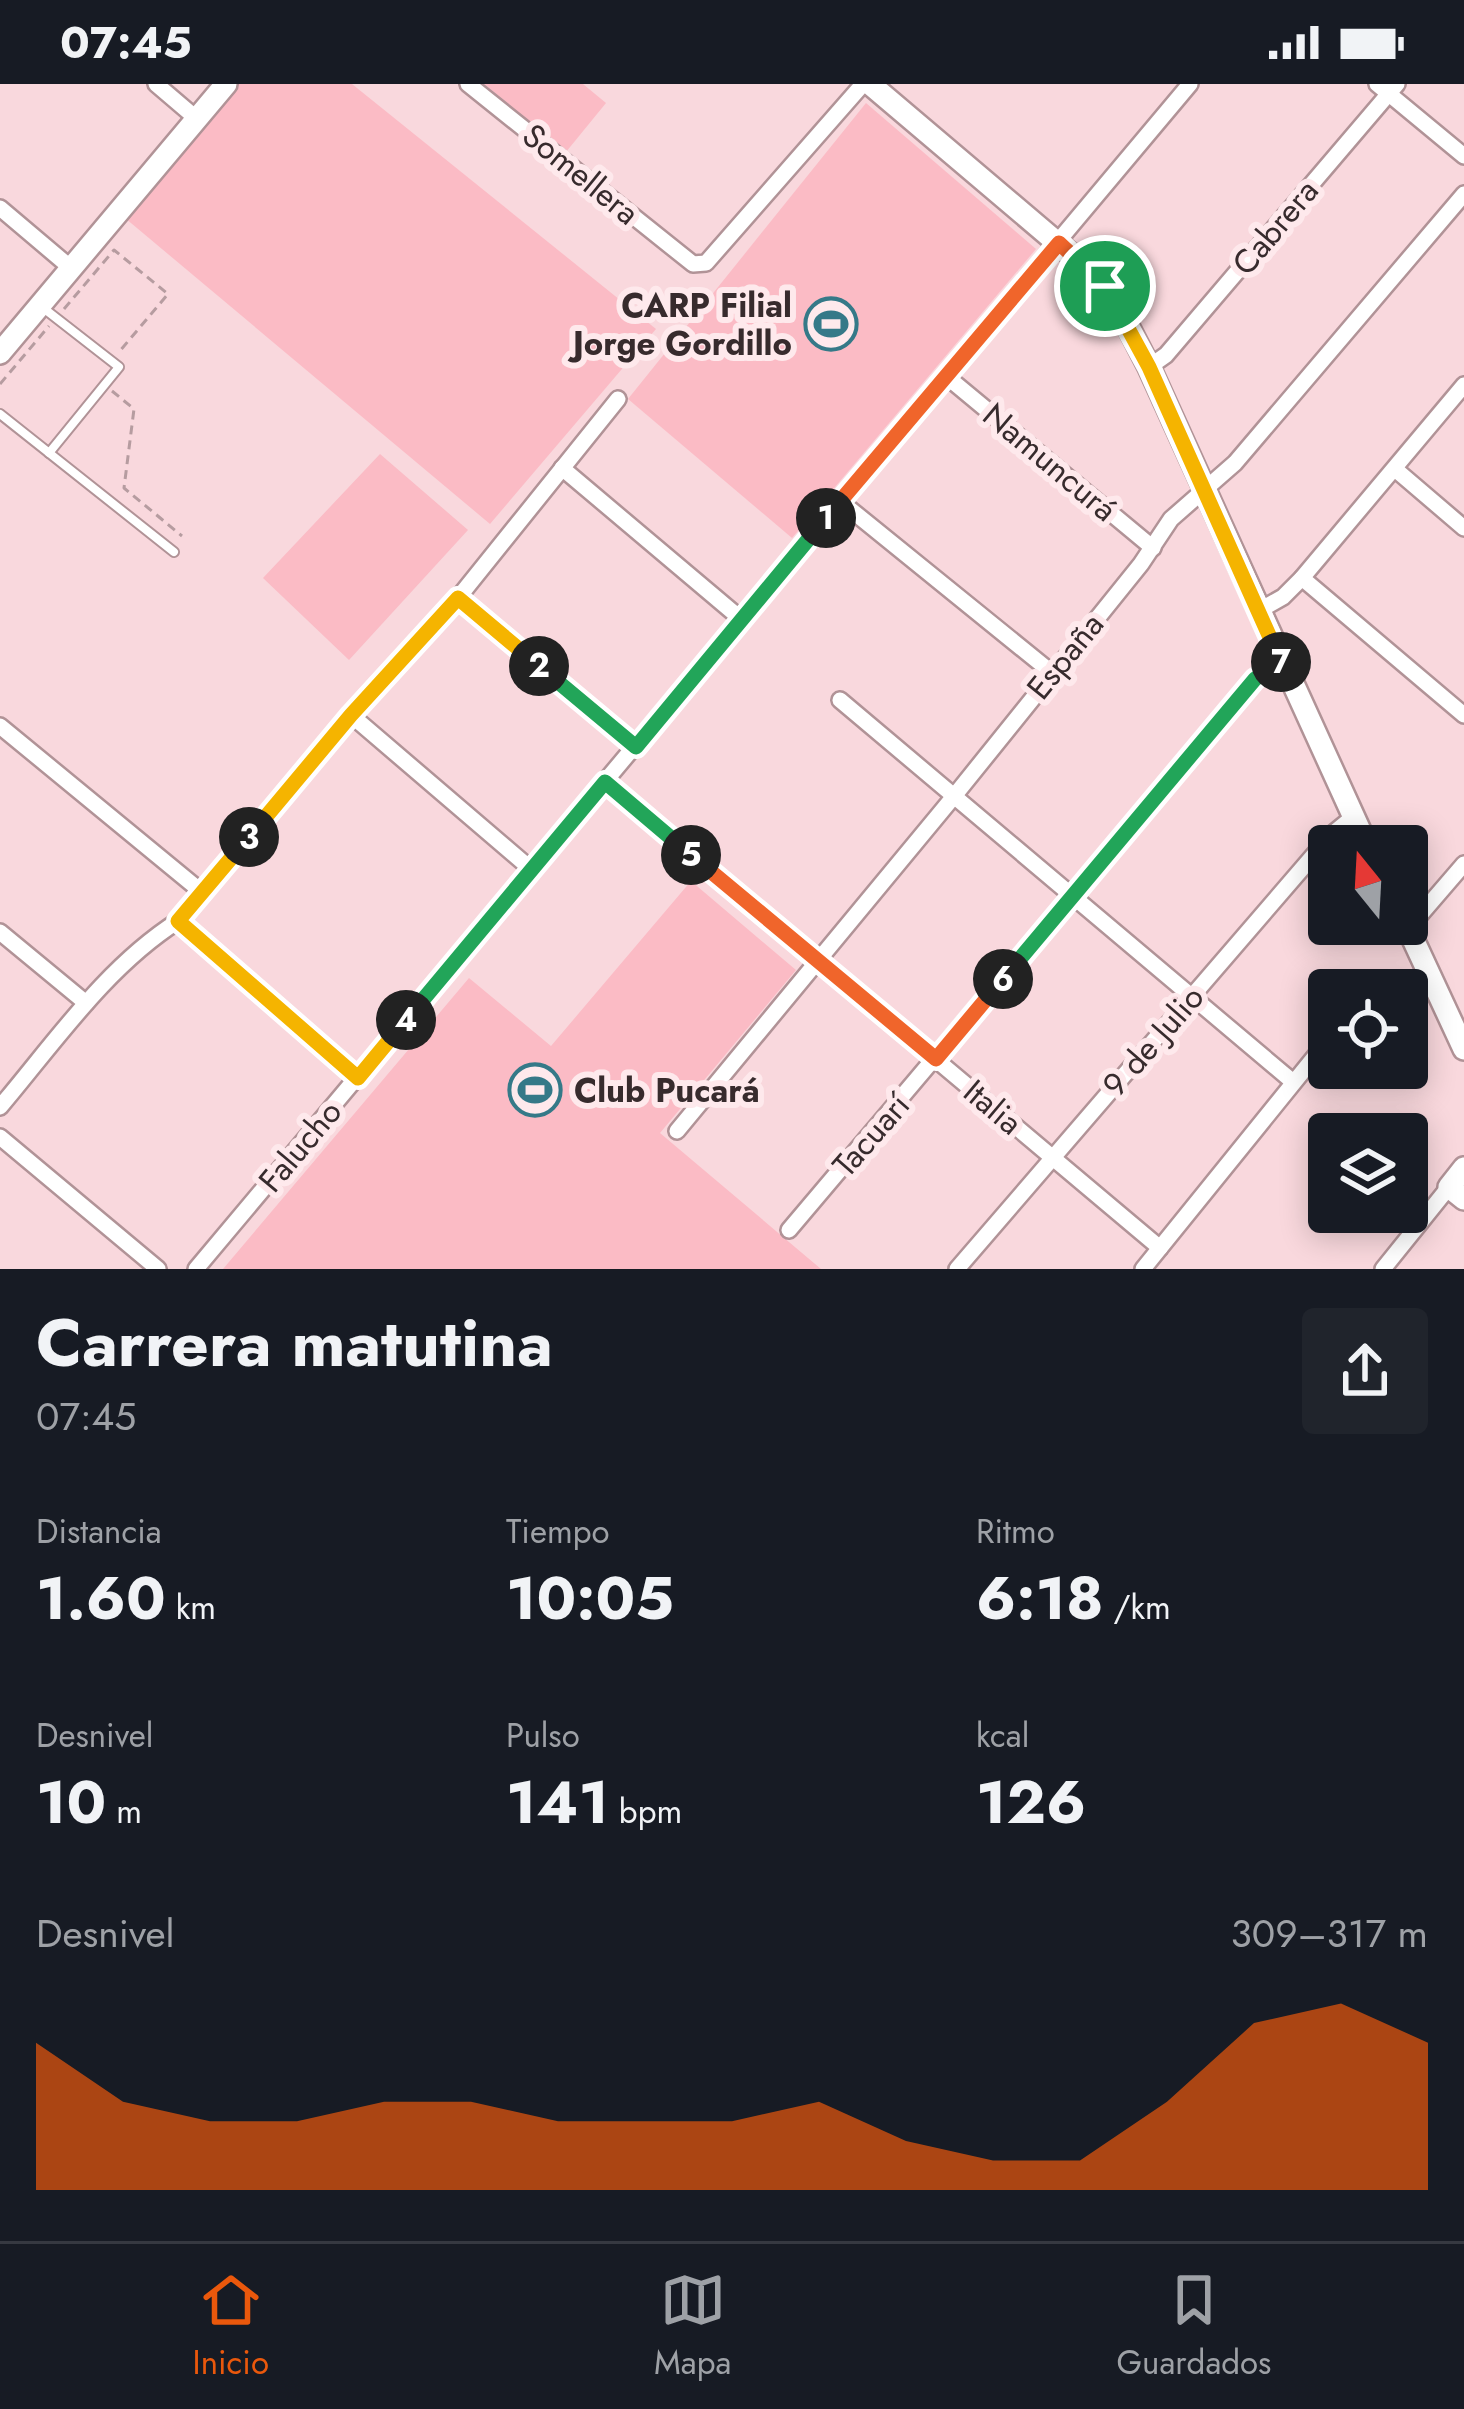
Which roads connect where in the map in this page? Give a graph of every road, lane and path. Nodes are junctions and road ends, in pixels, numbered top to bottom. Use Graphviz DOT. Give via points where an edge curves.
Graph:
graph roads {
  1 [pos="156,84"];
  2 [pos="226,84"];
  3 [pos="468,84"];
  4 [pos="866,84"];
  5 [pos="1190,84"];
  6 [pos="1387,87"];
  7 [pos="197,118"];
  8 [pos="1464,156"];
  9 [pos="1464,194"];
  10 [pos="0,208"];
  11 [pos="1059,243"];
  12 [pos="70,268"];
  13 [pos="46,314"];
  14 [pos="0,353"];
  15 [pos="1149,367"];
  16 [pos="116,371"];
  17 [pos="946,376"];
  18 [pos="1464,386"];
  19 [pos="618,399"];
  20 [pos="0,414"];
  21 [pos="49,453"];
  22 [pos="562,468"];
  23 [pos="1395,469"];
  24 [pos="1205,489"];
  25 [pos="840,501"];
  26 [pos="1464,528"];
  27 [pos="182,536"];
  28 [pos="1153,548"];
  29 [pos="174,552"];
  30 [pos="1302,578"];
  31 [pos="458,598"];
  32 [pos="1260,610"];
  33 [pos="741,619"];
  34 [pos="1282,661"];
  35 [pos="1051,672"];
  36 [pos="840,700"];
  37 [pos="351,715"];
  38 [pos="1464,716"];
  39 [pos="0,726"];
  40 [pos="636,747"];
  41 [pos="605,782"];
  42 [pos="955,795"];
  43 [pos="1353,817"];
  44 [pos="1357,825"];
  45 [pos="1464,864"];
  46 [pos="532,870"];
  47 [pos="203,892"];
  48 [pos="1071,896"];
  49 [pos="1428,904"];
  50 [pos="178,921"];
  51 [pos="0,932"];
  52 [pos="1415,945"];
  53 [pos="818,962"];
  54 [pos="1192,999"];
  55 [pos="86,1004"];
  56 [pos="1464,1049"];
  57 [pos="936,1059"];
  58 [pos="1308,1063"];
  59 [pos="358,1078"];
  60 [pos="1292,1081"];
  61 [pos="0,1108"];
  62 [pos="677,1130"];
  63 [pos="0,1137"];
  64 [pos="1053,1158"];
  65 [pos="1464,1168"];
  66 [pos="1457,1193"];
  67 [pos="789,1230"];
  68 [pos="1160,1248"];
  69 [pos="158,1269"];
  70 [pos="196,1269"];
  71 [pos="957,1269"];
  72 [pos="1143,1269"];
  73 [pos="1383,1269"];
  1 -- 7 [label="street"];
  2 -- 7 [label="street"];
  3 -- 4 [label="street, Somellera" via="693,264 706,262"];
  4 -- 11 [label="street"];
  5 -- 11 [label="street, Falucho"];
  6 -- 8 [label="street"];
  6 -- 15 [label="street, Cabrera"];
  7 -- 12 [label="street"];
  9 -- 24 [label="street, España"];
  10 -- 12 [label="street"];
  11 -- 15 [label="street" via="1105,286"];
  11 -- 17 [label="street, Falucho"];
  12 -- 13 [label="street"];
  13 -- 14 [label="street"];
  13 -- 16 [label="lane"];
  15 -- 24 [label="street"];
  16 -- 21 [label="lane"];
  16 -- 27 [label="path" via="107,386 134,409 124,488"];
  17 -- 25 [label="street, Falucho"];
  17 -- 28 [label="street, Namuncurá"];
  18 -- 23 [label="street"];
  19 -- 22 [label="street"];
  20 -- 21 [label="lane"];
  21 -- 29 [label="lane"];
  22 -- 31 [label="street"];
  22 -- 33 [label="street"];
  23 -- 26 [label="street"];
  23 -- 30 [label="street"];
  24 -- 28 [label="street, España"];
  24 -- 32 [label="street"];
  25 -- 33 [label="street, Falucho"];
  25 -- 35 [label="street"];
  28 -- 35 [label="street, España"];
  30 -- 32 [label="street"];
  30 -- 38 [label="street"];
  31 -- 37 [label="street"];
  31 -- 40 [label="street"];
  32 -- 34 [label="street"];
  33 -- 40 [label="street, Falucho"];
  34 -- 43 [label="street"];
  34 -- 48 [label="street, Tacuarí" via="1263,670"];
  35 -- 42 [label="street, España"];
  36 -- 42 [label="street"];
  37 -- 46 [label="street"];
  37 -- 47 [label="street"];
  39 -- 47 [label="street"];
  40 -- 41 [label="street, Falucho"];
  41 -- 46 [label="street, Falucho"];
  41 -- 53 [label="street, Italia"];
  42 -- 48 [label="street"];
  42 -- 53 [label="street, España"];
  43 -- 44 [label="street"];
  43 -- 54 [label="street, 9 de Julio"];
  45 -- 49 [label="street"];
  46 -- 59 [label="street, Falucho"];
  47 -- 50 [label="street"];
  48 -- 54 [label="street"];
  48 -- 57 [label="street, Tacuarí"];
  50 -- 55 [label="street" via="142,944"];
  50 -- 59 [label="street"];
  51 -- 55 [label="street"];
  52 -- 56 [label="street"];
  53 -- 57 [label="street, Italia"];
  53 -- 62 [label="street, España"];
  54 -- 60 [label="street"];
  54 -- 64 [label="street, 9 de Julio"];
  55 -- 61 [label="street"];
  57 -- 64 [label="street, Italia"];
  57 -- 67 [label="street, Tacuarí"];
  58 -- 60 [label="street"];
  59 -- 70 [label="street, Falucho"];
  60 -- 68 [label="street"];
  63 -- 69 [label="street"];
  64 -- 68 [label="street, Italia"];
  64 -- 71 [label="street, 9 de Julio"];
  65 -- 66 [label="street"];
  66 -- 73 [label="street"];
  68 -- 72 [label="street"];
}
